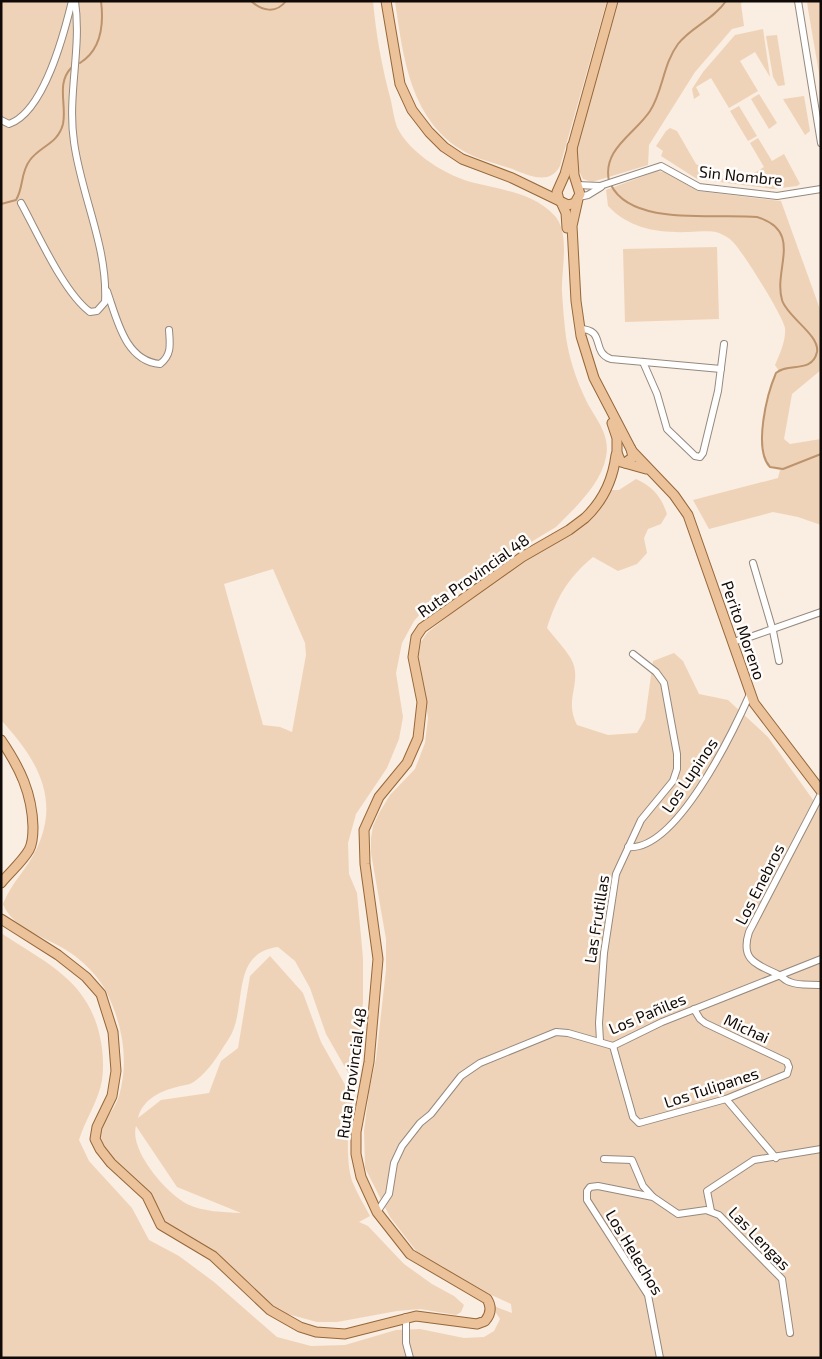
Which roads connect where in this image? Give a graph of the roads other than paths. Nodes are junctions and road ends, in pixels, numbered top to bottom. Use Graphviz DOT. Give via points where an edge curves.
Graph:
graph roads {
  1 [pos="74,1"];
  2 [pos="386,1"];
  3 [pos="613,1"];
  4 [pos="798,1"];
  5 [pos="1,120"];
  6 [pos="573,142"];
  7 [pos="821,143"];
  8 [pos="576,184"];
  9 [pos="605,184"];
  10 [pos="560,185"];
  11 [pos="532,186"];
  12 [pos="821,189"];
  13 [pos="579,198"];
  14 [pos="560,201"];
  15 [pos="21,203"];
  16 [pos="106,288"];
  17 [pos="577,329"];
  18 [pos="169,330"];
  19 [pos="724,344"];
  20 [pos="640,362"];
  21 [pos="721,369"];
  22 [pos="617,454"];
  23 [pos="630,457"];
  24 [pos="651,472"];
  25 [pos="606,490"];
  26 [pos="752,563"];
  27 [pos="821,612"];
  28 [pos="772,629"];
  29 [pos="733,642"];
  30 [pos="633,654"];
  31 [pos="779,661"];
  32 [pos="750,694"];
  33 [pos="1,740"];
  34 [pos="821,793"];
  35 [pos="628,847"];
  36 [pos="1,883"];
  37 [pos="1,919"];
  38 [pos="821,959"];
  39 [pos="780,975"];
  40 [pos="821,985"];
  41 [pos="694,1008"];
  42 [pos="600,1041"];
  43 [pos="613,1046"];
  44 [pos="789,1070"];
  45 [pos="726,1098"];
  46 [pos="821,1149"];
  47 [pos="776,1158"];
  48 [pos="604,1159"];
  49 [pos="586,1191"];
  50 [pos="653,1197"];
  51 [pos="711,1211"];
  52 [pos="377,1212"];
  53 [pos="406,1317"];
  54 [pos="790,1333"];
  55 [pos="410,1358"];
  56 [pos="660,1358"];
  1 -- 5 [label="street" via="57,59 33,103 13,123"];
  1 -- 16 [label="street" via="78,42 74,142 103,261"];
  2 -- 11 [label="main road" via="400,84 420,121 456,155"];
  3 -- 6 [label="main road, Ruta Provincial 48"];
  4 -- 7 [label="street"];
  6 -- 8 [label="main road, Ruta Provincial 48"];
  6 -- 10 [label="main road, Ruta Provincial 48"];
  8 -- 9 [label="street, Sin Nombre"];
  8 -- 10 [label="main road" via="569,181"];
  8 -- 13 [label="main road, Ruta Provincial 48"];
  9 -- 12 [label="street, Sin Nombre" via="661,166 697,187 773,196"];
  9 -- 13 [label="street, Sin Nombre"];
  10 -- 11 [label="main road" via="549,189"];
  10 -- 14 [label="main road, Ruta Provincial 48" via="557,192"];
  11 -- 14 [label="main road"];
  13 -- 14 [label="main road" via="570,204"];
  13 -- 17 [label="main road, Ruta Provincial 48" via="572,226"];
  14 -- 17 [label="main road, Ruta Provincial 48" via="567,218"];
  15 -- 16 [label="street" via="50,258 81,305 90,312 97,311 105,302"];
  16 -- 18 [label="street" via="126,343 148,363 160,364 167,358"];
  17 -- 20 [label="street" via="592,330 601,352 608,358"];
  17 -- 22 [label="main road, Ruta Provincial 48" via="588,373 615,431"];
  17 -- 23 [label="main road, Ruta Provincial 48" via="594,378"];
  19 -- 21 [label="street"];
  20 -- 21 [label="street"];
  20 -- 21 [label="street" via="657,394 667,429 698,457 703,453"];
  22 -- 23 [label="main road" via="619,460"];
  22 -- 23 [label="main road" via="622,447"];
  22 -- 25 [label="main road, Ruta Provincial 48"];
  23 -- 24 [label="main road, Perito Moreno"];
  23 -- 24 [label="main road, Perito Moreno"];
  23 -- 25 [label="main road, Ruta Provincial 48"];
  24 -- 29 [label="main road, Perito Moreno" via="678,500 691,520"];
  25 -- 52 [label="main road, Ruta Provincial 48" via="579,523 462,597 430,620 416,637 413,657 422,702 418,738 407,763 373,808 363,839 378,959 369,1062 358,1115 356,1154 360,1178"];
  26 -- 28 [label="street"];
  27 -- 28 [label="street"];
  28 -- 29 [label="street"];
  28 -- 31 [label="street"];
  29 -- 32 [label="main road, Perito Moreno"];
  30 -- 35 [label="street, Las Frutillas" via="656,672 664,683 678,764 673,781 644,816"];
  32 -- 34 [label="main road, Perito Moreno" via="760,713"];
  32 -- 35 [label="street, Los Lupinos" via="725,747 679,817 642,846"];
  33 -- 36 [label="main road" via="18,766 28,790 33,837 29,849"];
  34 -- 39 [label="street, Los Enebros" via="747,939 748,953 753,962"];
  35 -- 42 [label="street, Las Frutillas" via="615,880 604,948"];
  37 -- 53 [label="main road, Ruta Provincial 48" via="58,955 86,976 101,994 113,1032 116,1071 112,1096 97,1127 95,1139 111,1163 147,1196 162,1225 212,1256 270,1310 300,1328 345,1334"];
  38 -- 39 [label="street, Los Pañiles"];
  39 -- 40 [label="street, Los Enebros" via="791,983"];
  39 -- 41 [label="street, Los Pañiles"];
  41 -- 43 [label="street, Los Pañiles"];
  41 -- 44 [label="street, Michai" via="705,1023 785,1060"];
  42 -- 43 [label="street, Los Pañiles"];
  42 -- 52 [label="street, Los Pañiles" via="564,1032 548,1034 472,1067 404,1141 397,1154 389,1194"];
  43 -- 45 [label="street, Los Tulipanes" via="637,1122 643,1123"];
  44 -- 45 [label="street, Los Tulipanes" via="786,1076"];
  45 -- 47 [label="street"];
  46 -- 47 [label="street"];
  47 -- 51 [label="street" via="751,1161 709,1189 707,1195"];
  48 -- 50 [label="street" via="632,1160 643,1186"];
  49 -- 50 [label="street, Las Lengas" via="595,1186"];
  49 -- 56 [label="street, Los Helechos" via="589,1202 650,1300"];
  50 -- 51 [label="street, Las Lengas" via="678,1214"];
  51 -- 54 [label="street, Las Lengas" via="780,1275 785,1287"];
  52 -- 53 [label="main road, Ruta Provincial 48" via="410,1254 487,1299 490,1305 488,1318 477,1324 428,1316"];
  53 -- 55 [label="street" via="406,1343"];
}
